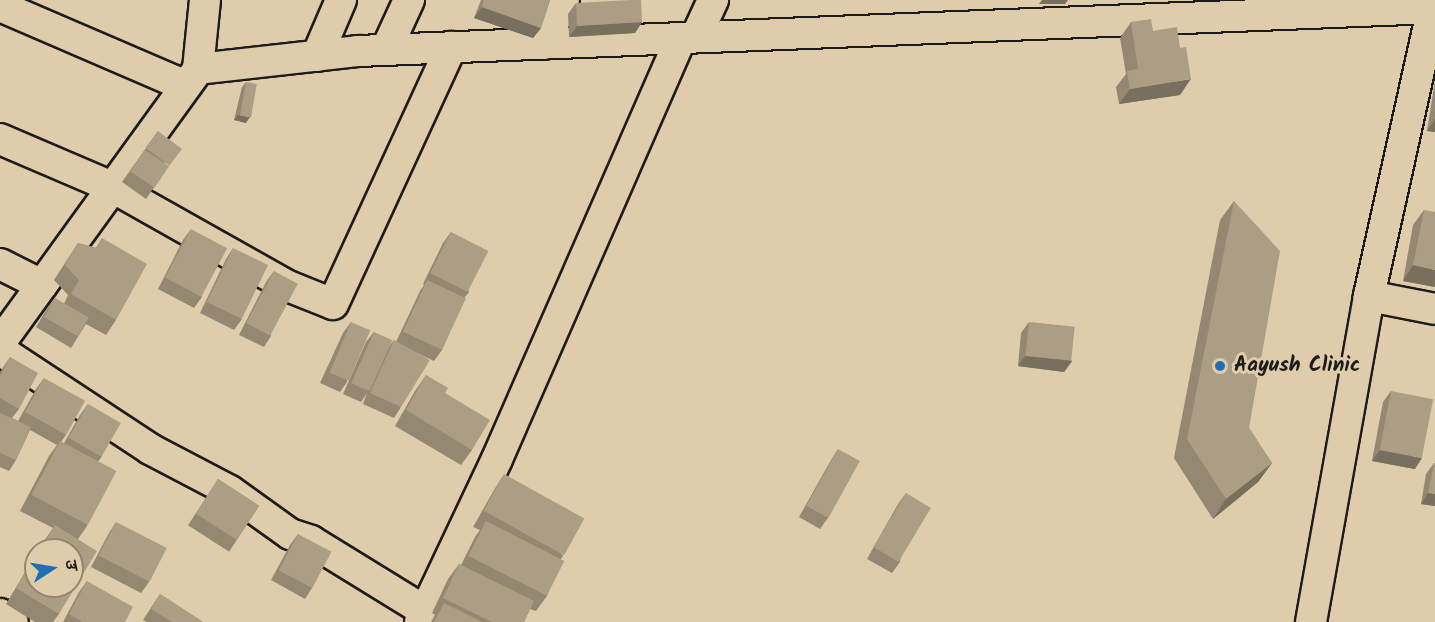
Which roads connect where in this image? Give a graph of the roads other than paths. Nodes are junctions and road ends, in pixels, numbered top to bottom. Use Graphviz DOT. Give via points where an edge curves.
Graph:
graph roads {
  1 [pos="205,0"];
  2 [pos="341,0"];
  3 [pos="409,0"];
  4 [pos="564,0"];
  5 [pos="712,0"];
  6 [pos="1401,4"];
  7 [pos="0,6"];
  8 [pos="1434,8"];
  9 [pos="688,37"];
  10 [pos="544,44"];
  11 [pos="451,47"];
  12 [pos="387,50"];
  13 [pos="317,56"];
  14 [pos="1420,65"];
  15 [pos="192,77"];
  16 [pos="0,139"];
  17 [pos="112,187"];
  18 [pos="0,264"];
  19 [pos="42,285"];
  20 [pos="1369,296"];
  21 [pos="1435,309"];
  22 [pos="0,343"];
  23 [pos="0,350"];
  24 [pos="0,614"];
  25 [pos="422,617"];
  26 [pos="13,622"];
  27 [pos="1311,622"];
  1 -- 15 [label="street"];
  2 -- 13 [label="street"];
  3 -- 12 [label="street"];
  4 -- 10 [label="street"];
  5 -- 9 [label="street"];
  6 -- 8 [label="street"];
  6 -- 9 [label="street"];
  6 -- 14 [label="street"];
  7 -- 15 [label="street"];
  8 -- 14 [label="street"];
  9 -- 10 [label="street"];
  9 -- 25 [label="street"];
  10 -- 11 [label="street"];
  11 -- 12 [label="street"];
  11 -- 17 [label="street" via="333,304 288,286"];
  12 -- 13 [label="street"];
  13 -- 15 [label="street"];
  14 -- 20 [label="street"];
  15 -- 17 [label="street"];
  16 -- 17 [label="street"];
  17 -- 19 [label="street"];
  18 -- 19 [label="street"];
  19 -- 22 [label="street"];
  20 -- 21 [label="street"];
  20 -- 27 [label="street"];
  23 -- 25 [label="street" via="150,449 230,491 290,534 311,541"];
  24 -- 26 [label="street"];
}
